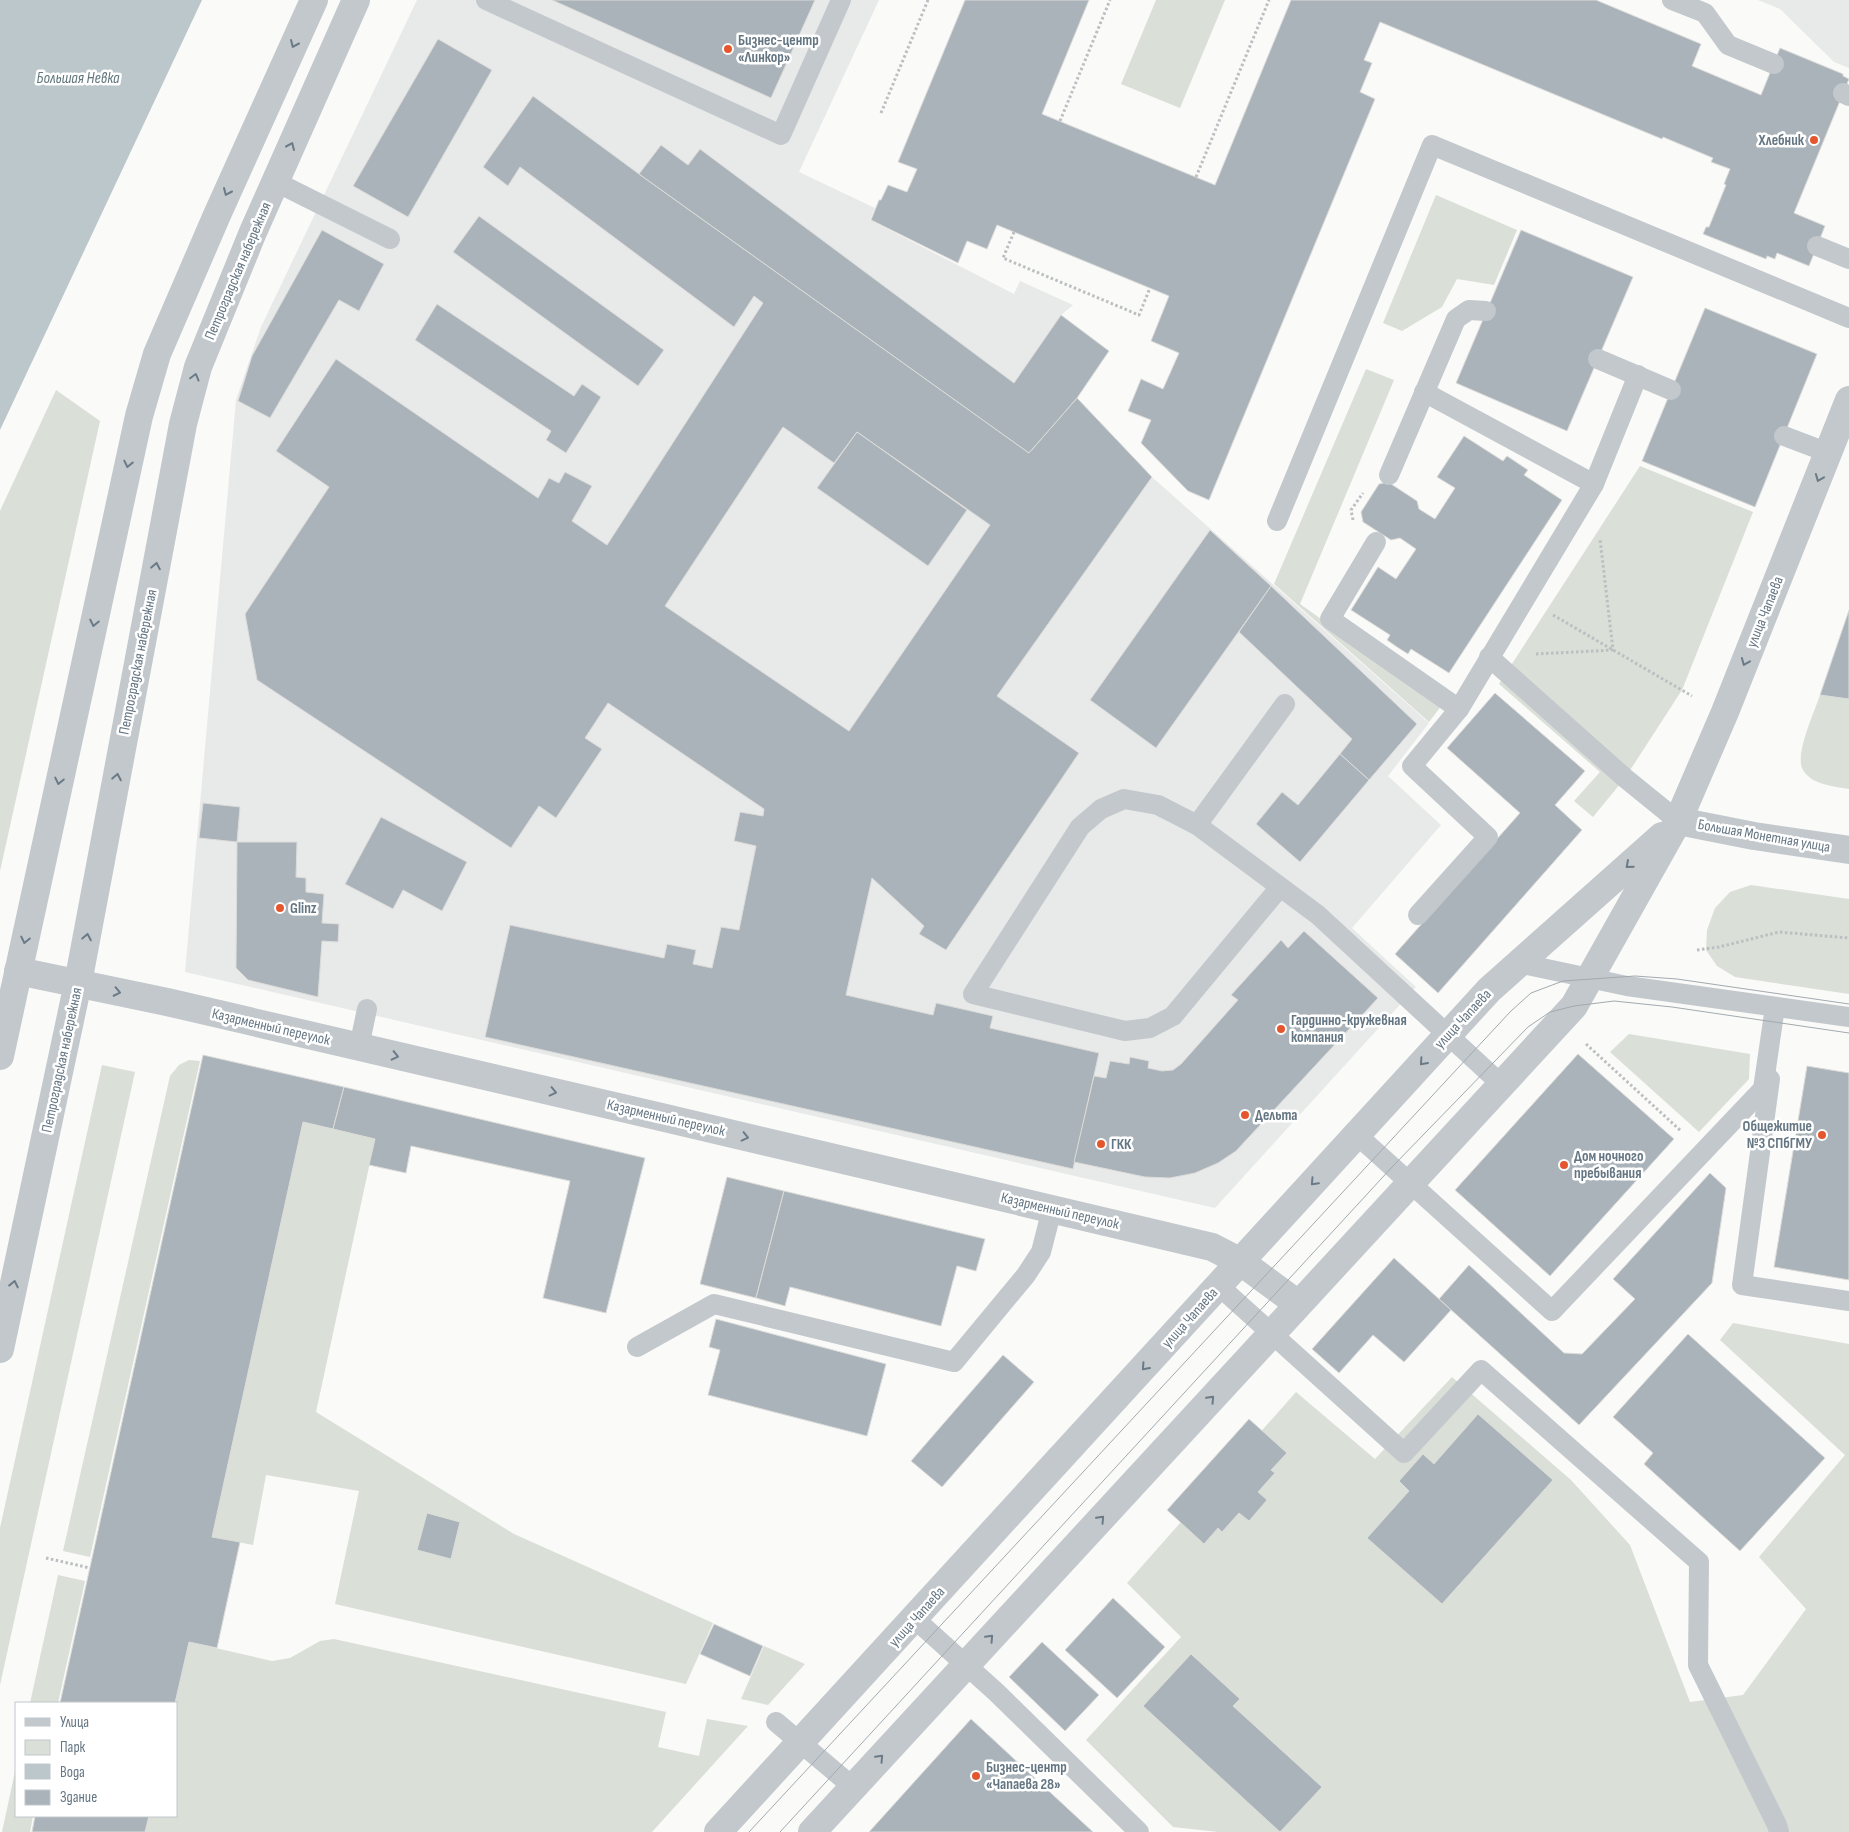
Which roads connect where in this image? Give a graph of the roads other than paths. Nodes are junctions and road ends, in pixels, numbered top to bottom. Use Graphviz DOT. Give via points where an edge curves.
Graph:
graph roads {
  1 [pos="314,0"];
  2 [pos="356,0"];
  3 [pos="486,0"];
  4 [pos="841,0"];
  5 [pos="1672,0"];
  6 [pos="1774,64"];
  7 [pos="276,182"];
  8 [pos="390,239"];
  9 [pos="1817,246"];
  10 [pos="1849,259"];
  11 [pos="1486,312"];
  12 [pos="1849,318"];
  13 [pos="1598,359"];
  14 [pos="1638,375"];
  15 [pos="1671,390"];
  16 [pos="1424,392"];
  17 [pos="1849,400"];
  18 [pos="1784,436"];
  19 [pos="1829,453"];
  20 [pos="1389,475"];
  21 [pos="1594,484"];
  22 [pos="1277,521"];
  23 [pos="1376,542"];
  24 [pos="1489,657"];
  25 [pos="1285,704"];
  26 [pos="1459,709"];
  27 [pos="1678,822"];
  28 [pos="1197,825"];
  29 [pos="1849,850"];
  30 [pos="1280,887"];
  31 [pos="1418,915"];
  32 [pos="1518,963"];
  33 [pos="18,971"];
  34 [pos="1590,979"];
  35 [pos="78,984"];
  36 [pos="1778,1007"];
  37 [pos="367,1009"];
  38 [pos="1849,1017"];
  39 [pos="1448,1035"];
  40 [pos="359,1048"];
  41 [pos="0,1056"];
  42 [pos="1501,1084"];
  43 [pos="1357,1135"];
  44 [pos="1410,1182"];
  45 [pos="1052,1209"];
  46 [pos="1241,1262"];
  47 [pos="1219,1286"];
  48 [pos="1849,1302"];
  49 [pos="1298,1304"];
  50 [pos="1272,1333"];
  51 [pos="637,1348"];
  52 [pos="0,1349"];
  53 [pos="915,1619"];
  54 [pos="966,1665"];
  55 [pos="776,1722"];
  56 [pos="802,1743"];
  57 [pos="853,1788"];
  58 [pos="718,1832"];
  59 [pos="812,1832"];
  60 [pos="1139,1832"];
  61 [pos="1779,1832"];
  1 -- 33 [label="street, one-way" via="157,354 139,416"];
  7 -- 2 [label="street, Петроградская набережная, one-way"];
  3 -- 4 [label="lane" via="781,135"];
  5 -- 6 [label="lane" via="1705,13 1728,45"];
  7 -- 8 [label="lane"];
  35 -- 7 [label="street, Петроградская набережная, one-way" via="183,424 198,367"];
  9 -- 10 [label="lane"];
  11 -- 16 [label="lane" via="1469,310 1456,319"];
  12 -- 22 [label="lane" via="1432,145"];
  13 -- 14 [label="lane"];
  14 -- 15 [label="lane"];
  14 -- 21 [label="lane"];
  16 -- 20 [label="lane"];
  16 -- 21 [label="lane"];
  17 -- 19 [label="street, улица Чапаева"];
  18 -- 19 [label="lane"];
  19 -- 27 [label="street, улица Чапаева, one-way"];
  21 -- 24 [label="lane"];
  23 -- 26 [label="lane" via="1330,619"];
  24 -- 26 [label="lane"];
  24 -- 27 [label="lane"];
  25 -- 28 [label="lane"];
  26 -- 31 [label="lane" via="1412,766 1488,838"];
  27 -- 29 [label="street, Большая Монетная улица"];
  27 -- 32 [label="street, улица Чапаева, one-way"];
  27 -- 34 [label="street, улица Чапаева"];
  28 -- 30 [label="lane"];
  28 -- 30 [label="lane" via="1158,805 1124,799 1101,809 1080,827 972,994 1125,1031 1150,1028 1173,1016"];
  30 -- 39 [label="lane" via="1318,915"];
  32 -- 34 [label="lane"];
  32 -- 39 [label="street, улица Чапаева"];
  33 -- 35 [label="street, Казарменный переулок"];
  33 -- 41 [label="street"];
  34 -- 36 [label="lane"];
  34 -- 42 [label="street, улица Чапаева" via="1574,1006"];
  35 -- 40 [label="street, Казарменный переулок, one-way"];
  52 -- 35 [label="street, Петроградская набережная, one-way"];
  36 -- 38 [label="lane"];
  36 -- 44 [label="lane" via="1763,1088 1552,1311"];
  36 -- 48 [label="lane" via="1742,1284"];
  37 -- 40 [label="lane"];
  39 -- 42 [label="lane"];
  39 -- 43 [label="street, улица Чапаева, one-way"];
  40 -- 45 [label="street, Казарменный переулок, one-way"];
  42 -- 44 [label="street, улица Чапаева"];
  43 -- 44 [label="lane"];
  43 -- 46 [label="street, улица Чапаева, one-way"];
  44 -- 49 [label="street, улица Чапаева"];
  45 -- 46 [label="street, Казарменный переулок" via="1212,1248"];
  45 -- 51 [label="lane" via="1041,1252 1026,1275 954,1362 714,1304"];
  46 -- 47 [label="street, улица Чапаева"];
  46 -- 49 [label="street, Казарменный переулок"];
  47 -- 50 [label="lane"];
  47 -- 53 [label="street, улица Чапаева, one-way"];
  49 -- 50 [label="street, улица Чапаева"];
  54 -- 50 [label="street, улица Чапаева, one-way"];
  50 -- 61 [label="lane" via="1404,1453 1481,1370 1699,1562 1698,1665"];
  53 -- 54 [label="lane"];
  53 -- 56 [label="street, улица Чапаева"];
  57 -- 54 [label="street, улица Чапаева, one-way"];
  54 -- 60 [label="lane"];
  55 -- 56 [label="lane"];
  56 -- 57 [label="lane"];
  56 -- 58 [label="street, улица Чапаева"];
  57 -- 59 [label="street, улица Чапаева"];
}
